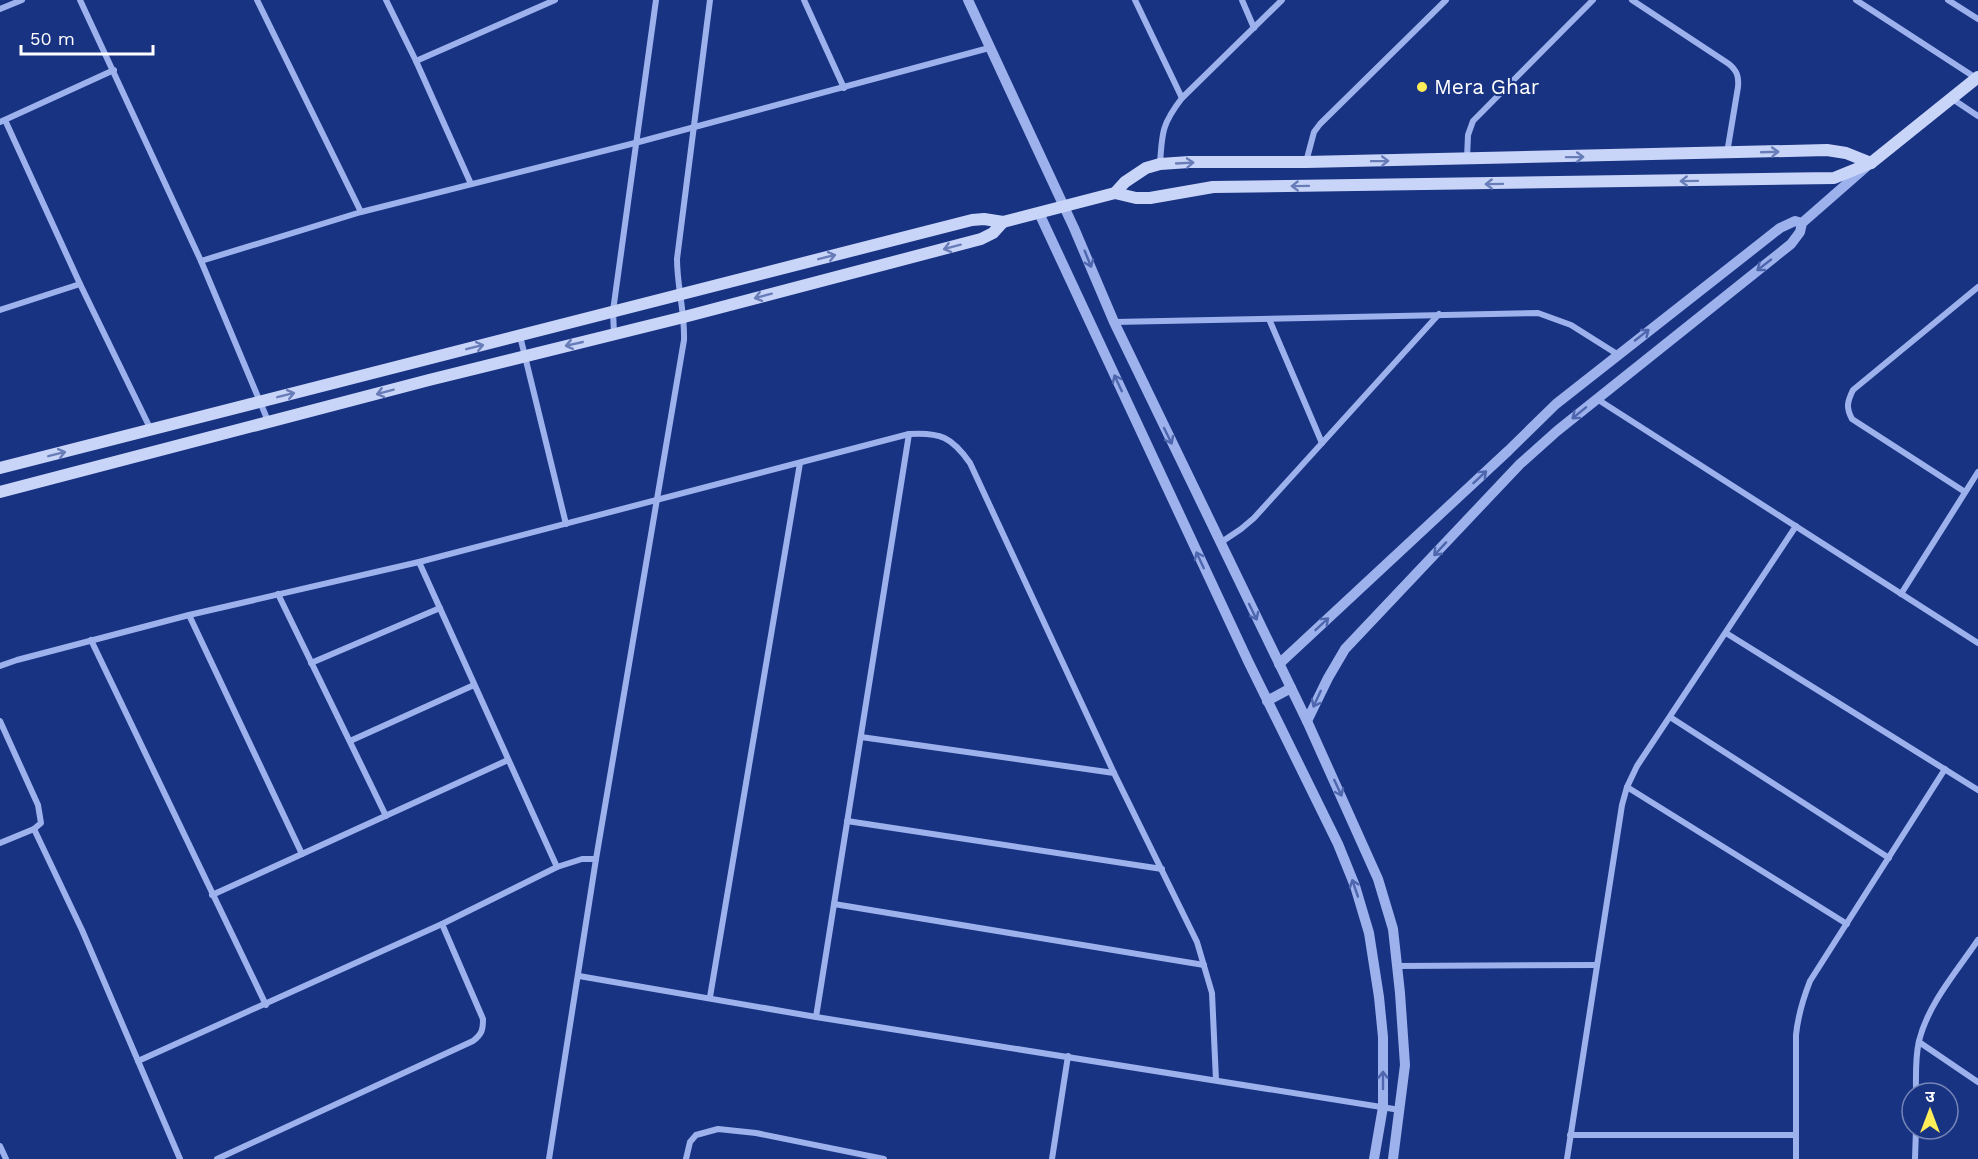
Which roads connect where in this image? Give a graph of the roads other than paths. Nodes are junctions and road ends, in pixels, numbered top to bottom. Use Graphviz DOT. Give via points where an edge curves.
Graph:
graph roads {
  1 [pos="22,0"];
  2 [pos="80,0"];
  3 [pos="257,0"];
  4 [pos="386,0"];
  5 [pos="555,0"];
  6 [pos="656,0"];
  7 [pos="710,0"];
  8 [pos="804,0"];
  9 [pos="968,0"];
  10 [pos="1135,0"];
  11 [pos="1242,0"];
  12 [pos="1282,0"];
  13 [pos="1446,0"];
  14 [pos="1593,0"];
  15 [pos="1632,0"];
  16 [pos="1856,0"];
  17 [pos="1948,0"];
  18 [pos="0,9"];
  19 [pos="1978,19"];
  20 [pos="1254,28"];
  21 [pos="989,48"];
  22 [pos="416,62"];
  23 [pos="114,70"];
  24 [pos="1977,77"];
  25 [pos="844,88"];
  26 [pos="1182,98"];
  27 [pos="1950,98"];
  28 [pos="1978,116"];
  29 [pos="3,121"];
  30 [pos="694,127"];
  31 [pos="635,143"];
  32 [pos="1726,153"];
  33 [pos="1467,159"];
  34 [pos="1306,162"];
  35 [pos="1871,163"];
  36 [pos="1160,165"];
  37 [pos="471,184"];
  38 [pos="1115,193"];
  39 [pos="1064,205"];
  40 [pos="361,212"];
  41 [pos="1039,213"];
  42 [pos="1003,222"];
  43 [pos="1802,223"];
  44 [pos="201,261"];
  45 [pos="80,284"];
  46 [pos="1978,287"];
  47 [pos="680,295"];
  48 [pos="0,310"];
  49 [pos="613,311"];
  50 [pos="1439,314"];
  51 [pos="684,317"];
  52 [pos="1269,319"];
  53 [pos="1114,322"];
  54 [pos="615,334"];
  55 [pos="520,336"];
  56 [pos="1617,354"];
  57 [pos="525,356"];
  58 [pos="1597,398"];
  59 [pos="261,402"];
  60 [pos="268,422"];
  61 [pos="151,430"];
  62 [pos="909,434"];
  63 [pos="1322,443"];
  64 [pos="800,463"];
  65 [pos="0,468"];
  66 [pos="1978,472"];
  67 [pos="0,492"];
  68 [pos="1965,492"];
  69 [pos="655,501"];
  70 [pos="567,524"];
  71 [pos="1796,526"];
  72 [pos="1220,543"];
  73 [pos="419,562"];
  74 [pos="278,594"];
  75 [pos="1901,594"];
  76 [pos="440,608"];
  77 [pos="189,615"];
  78 [pos="1726,633"];
  79 [pos="91,640"];
  80 [pos="1978,643"];
  81 [pos="311,663"];
  82 [pos="1279,664"];
  83 [pos="0,666"];
  84 [pos="474,685"];
  85 [pos="1291,688"];
  86 [pos="1267,701"];
  87 [pos="1670,717"];
  88 [pos="0,721"];
  89 [pos="1307,721"];
  90 [pos="861,737"];
  91 [pos="350,741"];
  92 [pos="508,760"];
  93 [pos="1945,769"];
  94 [pos="1114,773"];
  95 [pos="1627,787"];
  96 [pos="1978,790"];
  97 [pos="386,816"];
  98 [pos="847,821"];
  99 [pos="34,829"];
  100 [pos="0,843"];
  101 [pos="302,854"];
  102 [pos="1889,858"];
  103 [pos="596,859"];
  104 [pos="557,867"];
  105 [pos="1162,869"];
  106 [pos="212,895"];
  107 [pos="834,904"];
  108 [pos="442,924"];
  109 [pos="1847,924"];
  110 [pos="1978,940"];
  111 [pos="1204,965"];
  112 [pos="1597,965"];
  113 [pos="1397,966"];
  114 [pos="579,976"];
  115 [pos="710,998"];
  116 [pos="266,1005"];
  117 [pos="816,1017"];
  118 [pos="1919,1042"];
  119 [pos="1068,1056"];
  120 [pos="138,1061"];
  121 [pos="1216,1080"];
  122 [pos="1917,1081"];
  123 [pos="1978,1082"];
  124 [pos="1383,1107"];
  125 [pos="1400,1110"];
  126 [pos="1570,1136"];
  127 [pos="1796,1136"];
  128 [pos="1916,1141"];
  129 [pos="0,1146"];
  130 [pos="6,1159"];
  131 [pos="180,1159"];
  132 [pos="217,1159"];
  133 [pos="549,1159"];
  134 [pos="686,1159"];
  135 [pos="884,1159"];
  136 [pos="1052,1159"];
  137 [pos="1374,1159"];
  138 [pos="1393,1159"];
  139 [pos="1567,1159"];
  140 [pos="1796,1159"];
  141 [pos="1915,1159"];
  1 -- 18 [label="street"];
  2 -- 23 [label="street"];
  3 -- 40 [label="street"];
  4 -- 22 [label="street"];
  5 -- 22 [label="street"];
  6 -- 31 [label="street"];
  7 -- 30 [label="street"];
  8 -- 25 [label="street"];
  9 -- 21 [label="street"];
  10 -- 26 [label="street"];
  11 -- 20 [label="street"];
  12 -- 20 [label="street"];
  13 -- 34 [label="street" via="1320,124"];
  14 -- 33 [label="street" via="1473,121"];
  15 -- 32 [label="street" via="1735,70 1739,78"];
  16 -- 24 [label="street"];
  17 -- 19 [label="street"];
  20 -- 26 [label="street"];
  21 -- 25 [label="street"];
  21 -- 39 [label="street"];
  22 -- 37 [label="street"];
  23 -- 29 [label="street"];
  23 -- 44 [label="street"];
  24 -- 27 [label="main road"];
  25 -- 30 [label="street"];
  26 -- 36 [label="street" via="1163,126"];
  27 -- 28 [label="street"];
  27 -- 35 [label="main road"];
  29 -- 45 [label="street"];
  30 -- 31 [label="street"];
  30 -- 47 [label="street" via="677,259"];
  31 -- 37 [label="street"];
  31 -- 49 [label="street"];
  33 -- 32 [label="main road, one-way"];
  32 -- 35 [label="main road, one-way" via="1827,150"];
  34 -- 33 [label="main road, one-way"];
  36 -- 34 [label="main road, one-way"];
  35 -- 38 [label="main road, one-way" via="1822,180 1213,187 1150,198"];
  35 -- 43 [label="street"];
  36 -- 38 [label="main road" via="1136,174"];
  37 -- 40 [label="street"];
  38 -- 39 [label="main road"];
  39 -- 41 [label="main road"];
  39 -- 53 [label="street, one-way"];
  40 -- 44 [label="street"];
  41 -- 42 [label="main road"];
  86 -- 41 [label="street, one-way"];
  47 -- 42 [label="main road, one-way" via="972,220"];
  42 -- 51 [label="main road, one-way" via="981,239"];
  56 -- 43 [label="street, one-way" via="1780,228 1795,221"];
  43 -- 58 [label="street, one-way" via="1791,244"];
  44 -- 59 [label="street"];
  45 -- 48 [label="street"];
  45 -- 61 [label="street"];
  46 -- 68 [label="street" via="1853,390 1848,401 1852,420"];
  47 -- 49 [label="main road"];
  47 -- 51 [label="street"];
  49 -- 54 [label="street"];
  49 -- 55 [label="main road"];
  50 -- 52 [label="street"];
  50 -- 56 [label="street" via="1538,313 1571,325"];
  50 -- 63 [label="street"];
  51 -- 54 [label="main road"];
  51 -- 69 [label="street" via="681,359"];
  52 -- 53 [label="street"];
  52 -- 63 [label="street"];
  53 -- 72 [label="street, one-way"];
  54 -- 57 [label="main road, one-way"];
  55 -- 57 [label="street"];
  59 -- 55 [label="main road, one-way"];
  82 -- 56 [label="street, one-way" via="1556,404"];
  57 -- 60 [label="main road, one-way"];
  57 -- 70 [label="street"];
  58 -- 71 [label="street"];
  58 -- 89 [label="street, one-way" via="1520,464 1345,649"];
  59 -- 60 [label="street"];
  59 -- 61 [label="main road"];
  60 -- 67 [label="main road"];
  65 -- 61 [label="main road, one-way"];
  62 -- 64 [label="street"];
  62 -- 90 [label="street"];
  62 -- 94 [label="street" via="941,436 958,446 970,463"];
  63 -- 72 [label="street" via="1254,518"];
  64 -- 69 [label="street"];
  64 -- 115 [label="street"];
  66 -- 68 [label="street"];
  68 -- 75 [label="street"];
  69 -- 70 [label="street"];
  69 -- 103 [label="street"];
  70 -- 73 [label="street"];
  71 -- 75 [label="street"];
  71 -- 78 [label="street"];
  72 -- 82 [label="street, one-way"];
  73 -- 74 [label="street"];
  73 -- 76 [label="street"];
  74 -- 77 [label="street"];
  74 -- 81 [label="street"];
  75 -- 80 [label="street"];
  76 -- 81 [label="street"];
  76 -- 84 [label="street"];
  77 -- 79 [label="street"];
  77 -- 101 [label="street"];
  78 -- 87 [label="street"];
  78 -- 93 [label="street"];
  79 -- 83 [label="street"];
  79 -- 106 [label="street"];
  81 -- 91 [label="street"];
  82 -- 85 [label="street"];
  84 -- 91 [label="street"];
  84 -- 92 [label="street"];
  85 -- 86 [label="street"];
  85 -- 89 [label="street"];
  124 -- 86 [label="street, one-way" via="1383,1037 1369,933 1338,844"];
  87 -- 95 [label="street"];
  87 -- 102 [label="street"];
  88 -- 99 [label="street" via="41,814 41,823"];
  89 -- 113 [label="street, one-way" via="1378,879"];
  90 -- 94 [label="street"];
  90 -- 98 [label="street"];
  91 -- 97 [label="street"];
  92 -- 97 [label="street"];
  92 -- 104 [label="street"];
  93 -- 96 [label="street"];
  93 -- 102 [label="street"];
  94 -- 105 [label="street"];
  95 -- 109 [label="street"];
  95 -- 112 [label="street"];
  97 -- 101 [label="street"];
  98 -- 105 [label="street"];
  98 -- 107 [label="street"];
  99 -- 100 [label="street"];
  99 -- 120 [label="street"];
  101 -- 106 [label="street"];
  102 -- 109 [label="street"];
  103 -- 104 [label="street"];
  103 -- 114 [label="street"];
  104 -- 108 [label="street"];
  105 -- 111 [label="street"];
  106 -- 116 [label="street"];
  107 -- 111 [label="street"];
  107 -- 117 [label="street"];
  108 -- 116 [label="street"];
  108 -- 132 [label="street" via="483,1019 481,1035"];
  109 -- 127 [label="street" via="1810,981 1798,1016"];
  110 -- 118 [label="street" via="1931,1010"];
  111 -- 121 [label="street" via="1212,993"];
  112 -- 113 [label="street"];
  112 -- 126 [label="street"];
  113 -- 125 [label="street" via="1405,1065"];
  114 -- 115 [label="street"];
  114 -- 133 [label="street"];
  115 -- 117 [label="street"];
  116 -- 120 [label="street"];
  117 -- 119 [label="street"];
  118 -- 122 [label="street"];
  118 -- 123 [label="street"];
  119 -- 121 [label="street"];
  119 -- 136 [label="street"];
  120 -- 131 [label="street"];
  121 -- 124 [label="street"];
  124 -- 125 [label="street"];
  124 -- 137 [label="street"];
  125 -- 138 [label="street"];
  126 -- 127 [label="street"];
  126 -- 139 [label="street"];
  127 -- 140 [label="street"];
  128 -- 141 [label="street"];
  129 -- 130 [label="street"];
  134 -- 135 [label="street" via="696,1135 718,1129"];
}
